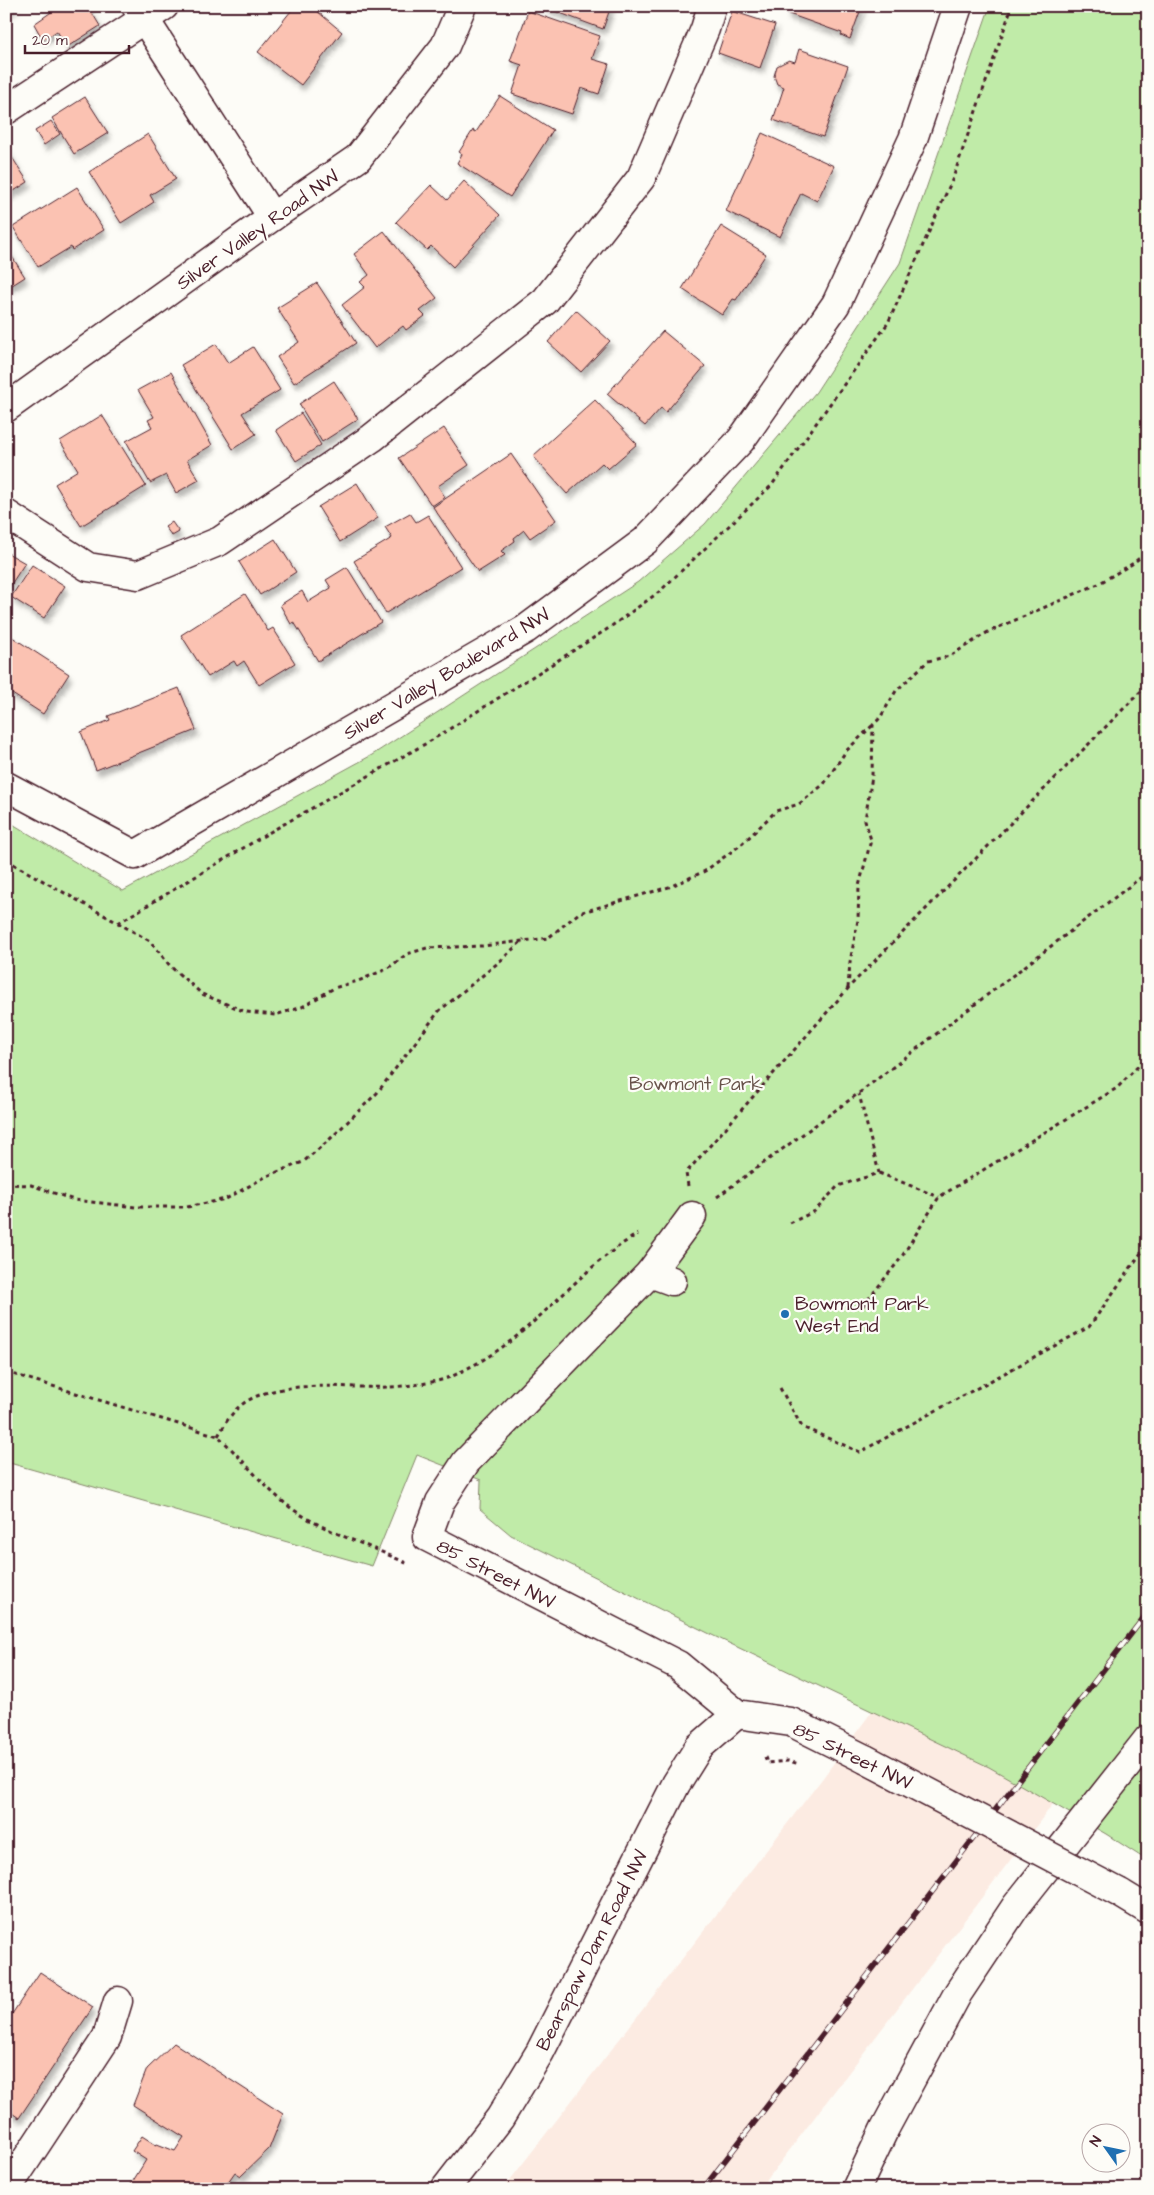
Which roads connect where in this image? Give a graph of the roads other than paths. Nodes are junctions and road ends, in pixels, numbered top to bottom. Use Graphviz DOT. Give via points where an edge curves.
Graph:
graph roads {
  1 [pos="462,6"];
  2 [pos="712,6"];
  3 [pos="958,6"];
  4 [pos="148,11"];
  5 [pos="6,110"];
  6 [pos="272,217"];
  7 [pos="6,408"];
  8 [pos="6,514"];
  9 [pos="6,786"];
  10 [pos="692,1216"];
  11 [pos="737,1714"];
  12 [pos="1148,1739"];
  13 [pos="1148,1910"];
  14 [pos="118,2002"];
  15 [pos="6,2173"];
  16 [pos="445,2189"];
  17 [pos="856,2189"];
  1 -- 6 [label="street, Silver Valley Road NW" via="444,46 358,158"];
  2 -- 8 [label="street" via="641,178 545,301 372,438 220,541 138,575 88,567"];
  3 -- 9 [label="street, Silver Valley Boulevard NW" via="913,139 836,304 741,440 645,541 526,629 136,855"];
  4 -- 5 [label="street"];
  4 -- 6 [label="street"];
  6 -- 7 [label="street, Silver Valley Road NW"];
  10 -- 11 [label="street, 85 Street NW" via="661,1277 466,1462 440,1502 427,1537 678,1665"];
  11 -- 13 [label="street, 85 Street NW, bridge" via="791,1722"];
  11 -- 16 [label="street, Bearspaw Dam Road NW" via="699,1747 676,1784 540,2052 500,2118"];
  12 -- 17 [label="street" via="1016,1906 958,1993 884,2128"];
  14 -- 15 [label="street" via="106,2037 14,2178"];
}
